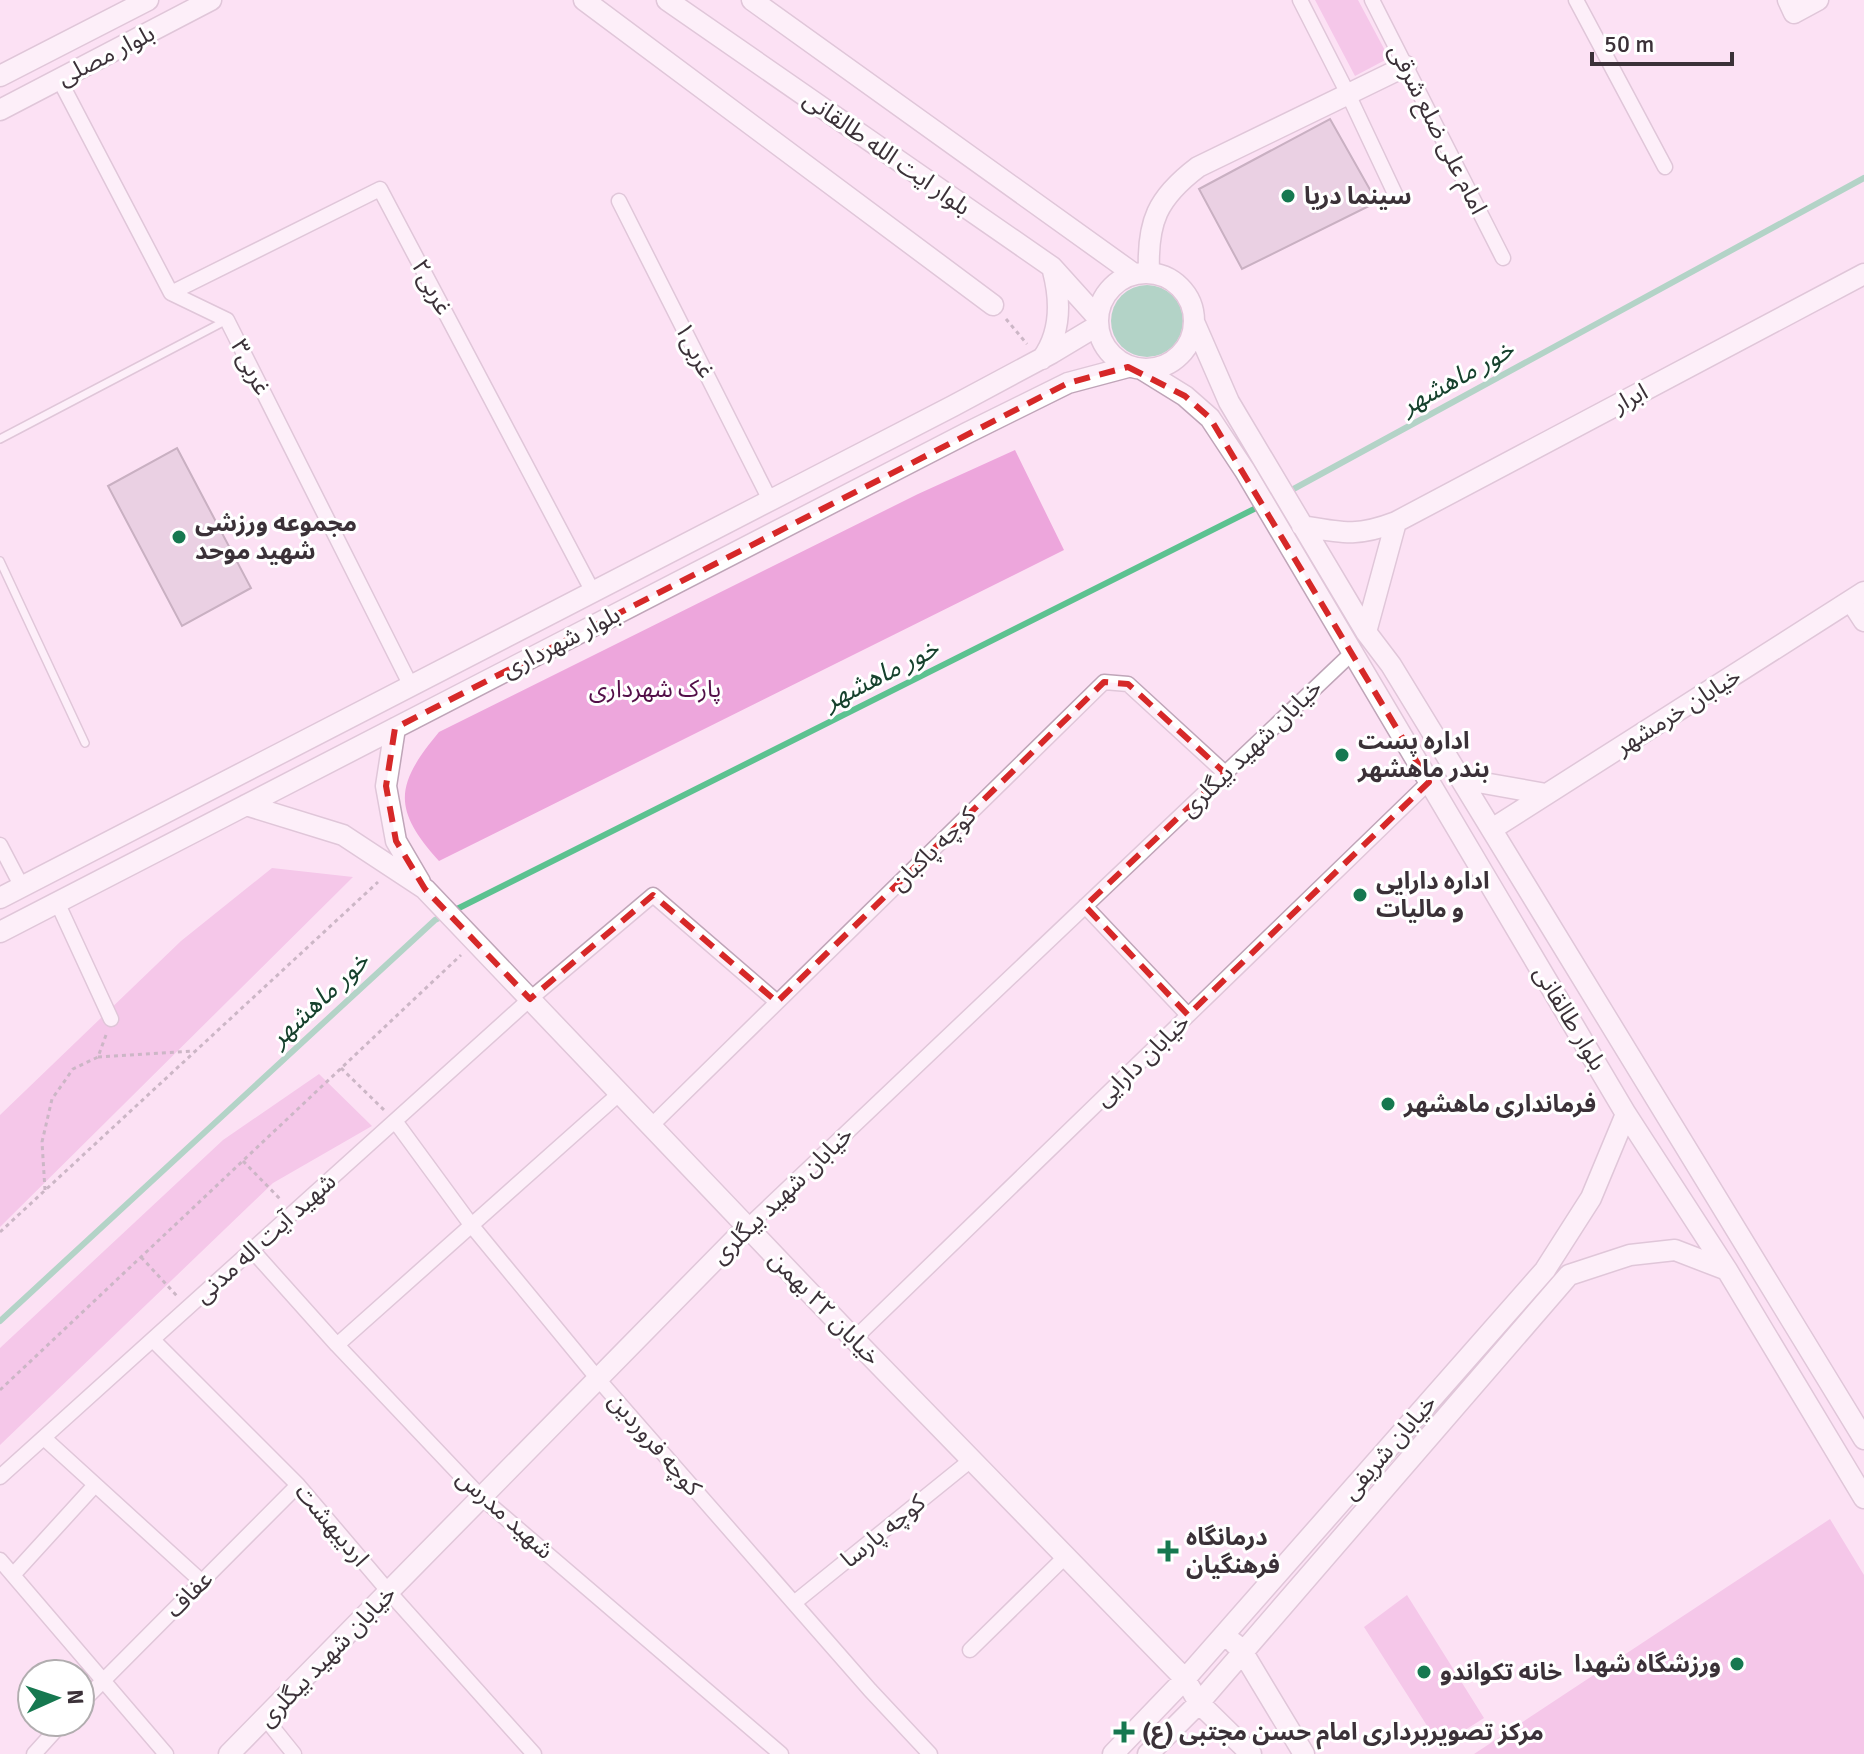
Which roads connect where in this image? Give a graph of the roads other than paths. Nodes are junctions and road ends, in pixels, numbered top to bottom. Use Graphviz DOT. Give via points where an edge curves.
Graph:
graph roads {
  1 [pos="148,0"];
  2 [pos="211,0"];
  3 [pos="584,0"];
  4 [pos="667,0"];
  5 [pos="752,0"];
  6 [pos="1300,0"];
  7 [pos="1372,0"];
  8 [pos="1576,0"];
  9 [pos="1818,0"];
  10 [pos="1791,6"];
  11 [pos="1406,66"];
  12 [pos="0,76"];
  13 [pos="59,79"];
  14 [pos="1348,94"];
  15 [pos="0,110"];
  16 [pos="1665,167"];
  17 [pos="1397,198"];
  18 [pos="619,201"];
  19 [pos="1503,258"];
  20 [pos="1052,267"];
  21 [pos="1141,273"];
  22 [pos="1864,274"];
  23 [pos="171,293"];
  24 [pos="993,305"];
  25 [pos="227,320"];
  26 [pos="1097,322"];
  27 [pos="1195,324"];
  28 [pos="1041,359"];
  29 [pos="1135,368"];
  30 [pos="953,406"];
  31 [pos="967,433"];
  32 [pos="0,439"];
  33 [pos="770,500"];
  34 [pos="1396,522"];
  35 [pos="1295,528"];
  36 [pos="0,561"];
  37 [pos="593,592"];
  38 [pos="1858,597"];
  39 [pos="1864,621"];
  40 [pos="1366,632"];
  41 [pos="1352,653"];
  42 [pos="411,686"];
  43 [pos="395,728"];
  44 [pos="85,743"];
  45 [pos="1225,773"];
  46 [pos="1461,779"];
  47 [pos="1429,782"];
  48 [pos="1546,794"];
  49 [pos="246,805"];
  50 [pos="1492,829"];
  51 [pos="0,845"];
  52 [pos="22,887"];
  53 [pos="425,889"];
  54 [pos="0,898"];
  55 [pos="57,902"];
  56 [pos="1085,906"];
  57 [pos="0,932"];
  58 [pos="530,999"];
  59 [pos="777,1002"];
  60 [pos="1188,1015"];
  61 [pos="111,1019"];
  62 [pos="620,1093"];
  63 [pos="1626,1114"];
  64 [pos="395,1121"];
  65 [pos="651,1126"];
  66 [pos="472,1226"];
  67 [pos="747,1227"];
  68 [pos="252,1250"];
  69 [pos="1727,1270"];
  70 [pos="854,1339"];
  71 [pos="153,1340"];
  72 [pos="337,1345"];
  73 [pos="598,1379"];
  74 [pos="1440,1389"];
  75 [pos="1457,1404"];
  76 [pos="44,1438"];
  77 [pos="1864,1439"];
  78 [pos="971,1460"];
  79 [pos="0,1477"];
  80 [pos="95,1485"];
  81 [pos="298,1485"];
  82 [pos="482,1498"];
  83 [pos="1864,1498"];
  84 [pos="1066,1556"];
  85 [pos="0,1560"];
  86 [pos="13,1575"];
  87 [pos="201,1581"];
  88 [pos="389,1592"];
  89 [pos="794,1603"];
  90 [pos="1225,1633"];
  91 [pos="970,1650"];
  92 [pos="1242,1651"];
  93 [pos="102,1679"];
  94 [pos="1185,1679"];
  95 [pos="96,1686"];
  96 [pos="1199,1703"];
  97 [pos="265,1718"];
  98 [pos="48,1738"];
  99 [pos="34,1754"];
  100 [pos="166,1754"];
  101 [pos="229,1754"];
  102 [pos="294,1754"];
  103 [pos="534,1754"];
  104 [pos="781,1754"];
  105 [pos="930,1754"];
  106 [pos="1113,1754"];
  107 [pos="1148,1754"];
  108 [pos="1251,1754"];
  109 [pos="1304,1754"];
  1 -- 12 [label="main road, بلوار مصلی"];
  2 -- 13 [label="main road, بلوار مصلی"];
  3 -- 24 [label="main road"];
  4 -- 20 [label="main road, بلوار ایت الله طالقانی"];
  5 -- 21 [label="main road, بلوار ایت الله طالقانی"];
  6 -- 14 [label="street"];
  7 -- 11 [label="street, امام علی ضلع شرقی"];
  8 -- 16 [label="street"];
  9 -- 10 [label="main road"];
  11 -- 14 [label="main road"];
  11 -- 19 [label="street, امام علی ضلع شرقی"];
  13 -- 15 [label="main road, بلوار مصلی"];
  13 -- 23 [label="street"];
  14 -- 17 [label="street"];
  14 -- 21 [label="main road" via="1198,167 1174,185 1156,211"];
  18 -- 33 [label="street, ۱غربی"];
  20 -- 26 [label="main road, بلوار ایت الله طالقانی"];
  20 -- 28 [label="main road" via="1059,294 1057,320 1052,345"];
  21 -- 26 [label="main road" via="1108,290"];
  21 -- 27 [label="main road" via="1177,284 1187,295"];
  22 -- 34 [label="main road, ابرار"];
  23 -- 25 [label="street, ۳غربی"];
  23 -- 37 [label="street, ۲غربی" via="380,189"];
  25 -- 32 [label="lane"];
  25 -- 42 [label="street, ۳غربی"];
  26 -- 28 [label="main road, بلوار شهرداری"];
  26 -- 29 [label="main road" via="1105,348"];
  27 -- 29 [label="main road" via="1183,353 1172,363 1158,369"];
  27 -- 35 [label="main road"];
  28 -- 30 [label="main road, بلوار شهرداری"];
  29 -- 31 [label="main road, بلوار شهرداری" via="1068,383"];
  29 -- 35 [label="main road" via="1185,396 1210,418 1245,471"];
  30 -- 31 [label="main road"];
  30 -- 33 [label="main road, بلوار شهرداری"];
  31 -- 43 [label="main road, بلوار شهرداری"];
  33 -- 37 [label="main road, بلوار شهرداری"];
  34 -- 35 [label="main road, ابرار" via="1347,534"];
  34 -- 40 [label="main road"];
  35 -- 40 [label="main road, بلوار طالقانی"];
  35 -- 41 [label="main road, بلوار طالقانی"];
  36 -- 44 [label="lane"];
  37 -- 42 [label="main road, بلوار شهرداری"];
  38 -- 39 [label="main road"];
  38 -- 48 [label="main road, خیابان خرمشهر"];
  40 -- 46 [label="main road, بلوار طالقانی"];
  41 -- 45 [label="street, خیابان شهید بیگلری"];
  41 -- 47 [label="main road, بلوار طالقانی"];
  42 -- 52 [label="main road, بلوار شهرداری"];
  43 -- 49 [label="main road, بلوار شهرداری"];
  43 -- 53 [label="main road" via="386,786 396,841"];
  45 -- 56 [label="street, خیابان شهید بیگلری"];
  45 -- 59 [label="street, کوچه پاکبان" via="1128,684 1104,682"];
  46 -- 48 [label="main road"];
  46 -- 50 [label="main road, بلوار طالقانی"];
  47 -- 60 [label="street, خیابان دارایی"];
  47 -- 63 [label="main road, بلوار طالقانی"];
  48 -- 50 [label="main road, خیابان خرمشهر"];
  49 -- 53 [label="main road" via="343,835"];
  49 -- 55 [label="main road, بلوار شهرداری"];
  50 -- 77 [label="main road, بلوار طالقانی"];
  51 -- 52 [label="street"];
  52 -- 54 [label="main road, بلوار شهرداری"];
  53 -- 58 [label="main road, خیابان ۲۲ بهمن"];
  55 -- 57 [label="main road, بلوار شهرداری"];
  55 -- 61 [label="street"];
  56 -- 60 [label="street"];
  56 -- 67 [label="street, خیابان شهید بیگلری"];
  58 -- 59 [label="street, شهید آیت اله مدنی" via="653,895"];
  58 -- 62 [label="main road, خیابان ۲۲ بهمن"];
  58 -- 64 [label="street, شهید آیت اله مدنی"];
  59 -- 65 [label="street, کوچه پاکبان"];
  60 -- 70 [label="street, خیابان دارایی"];
  62 -- 65 [label="main road, خیابان ۲۲ بهمن"];
  62 -- 66 [label="street"];
  63 -- 69 [label="main road, بلوار طالقانی"];
  63 -- 74 [label="main road, خیابان شریفی" via="1591,1198 1545,1270"];
  64 -- 66 [label="street, کوچه فروردین"];
  64 -- 68 [label="street, شهید آیت اله مدنی"];
  65 -- 67 [label="main road, خیابان ۲۲ بهمن"];
  66 -- 72 [label="street"];
  66 -- 73 [label="street, کوچه فروردین"];
  67 -- 70 [label="main road, خیابان ۲۲ بهمن"];
  67 -- 73 [label="main road, خیابان شهید بیگلری"];
  68 -- 71 [label="street, شهید آیت اله مدنی"];
  68 -- 72 [label="street, شهید مدرس"];
  69 -- 75 [label="main road, خیابان شریفی" via="1675,1250 1630,1255 1569,1275"];
  69 -- 83 [label="main road, بلوار طالقانی"];
  70 -- 78 [label="main road, خیابان ۲۲ بهمن"];
  71 -- 76 [label="street, شهید آیت اله مدنی"];
  71 -- 81 [label="street, اردیبهشت"];
  72 -- 82 [label="street, شهید مدرس"];
  73 -- 82 [label="main road, خیابان شهید بیگلری"];
  73 -- 89 [label="street, کوچه فروردین"];
  74 -- 75 [label="main road"];
  74 -- 90 [label="main road, خیابان شریفی"];
  75 -- 92 [label="main road, خیابان شریفی"];
  76 -- 79 [label="street, شهید آیت اله مدنی"];
  76 -- 80 [label="street"];
  78 -- 84 [label="main road, خیابان ۲۲ بهمن"];
  78 -- 89 [label="street, کوچه پارسا"];
  80 -- 86 [label="street"];
  80 -- 87 [label="street"];
  81 -- 87 [label="street, عفاف"];
  81 -- 88 [label="street, اردیبهشت"];
  82 -- 88 [label="main road, خیابان شهید بیگلری"];
  82 -- 104 [label="street, شهید مدرس"];
  84 -- 91 [label="street"];
  84 -- 94 [label="main road, خیابان ۲۲ بهمن"];
  85 -- 86 [label="street"];
  86 -- 93 [label="street"];
  87 -- 93 [label="street, عفاف"];
  88 -- 97 [label="main road, خیابان شهید بیگلری"];
  88 -- 103 [label="street, اردیبهشت"];
  89 -- 105 [label="street, کوچه فروردین"];
  90 -- 92 [label="main road"];
  90 -- 94 [label="main road, خیابان شریفی"];
  92 -- 96 [label="main road, خیابان شریفی"];
  92 -- 109 [label="main road"];
  93 -- 95 [label="street, عفاف"];
  93 -- 100 [label="street"];
  94 -- 96 [label="main road, خیابان ۲۲ بهمن"];
  94 -- 106 [label="main road, خیابان شریفی"];
  96 -- 107 [label="main road, خیابان شریفی"];
  96 -- 108 [label="main road, خیابان ۲۲ بهمن"];
  97 -- 101 [label="main road, خیابان شهید بیگلری"];
  97 -- 102 [label="street"];
  98 -- 99 [label="street"];
}
